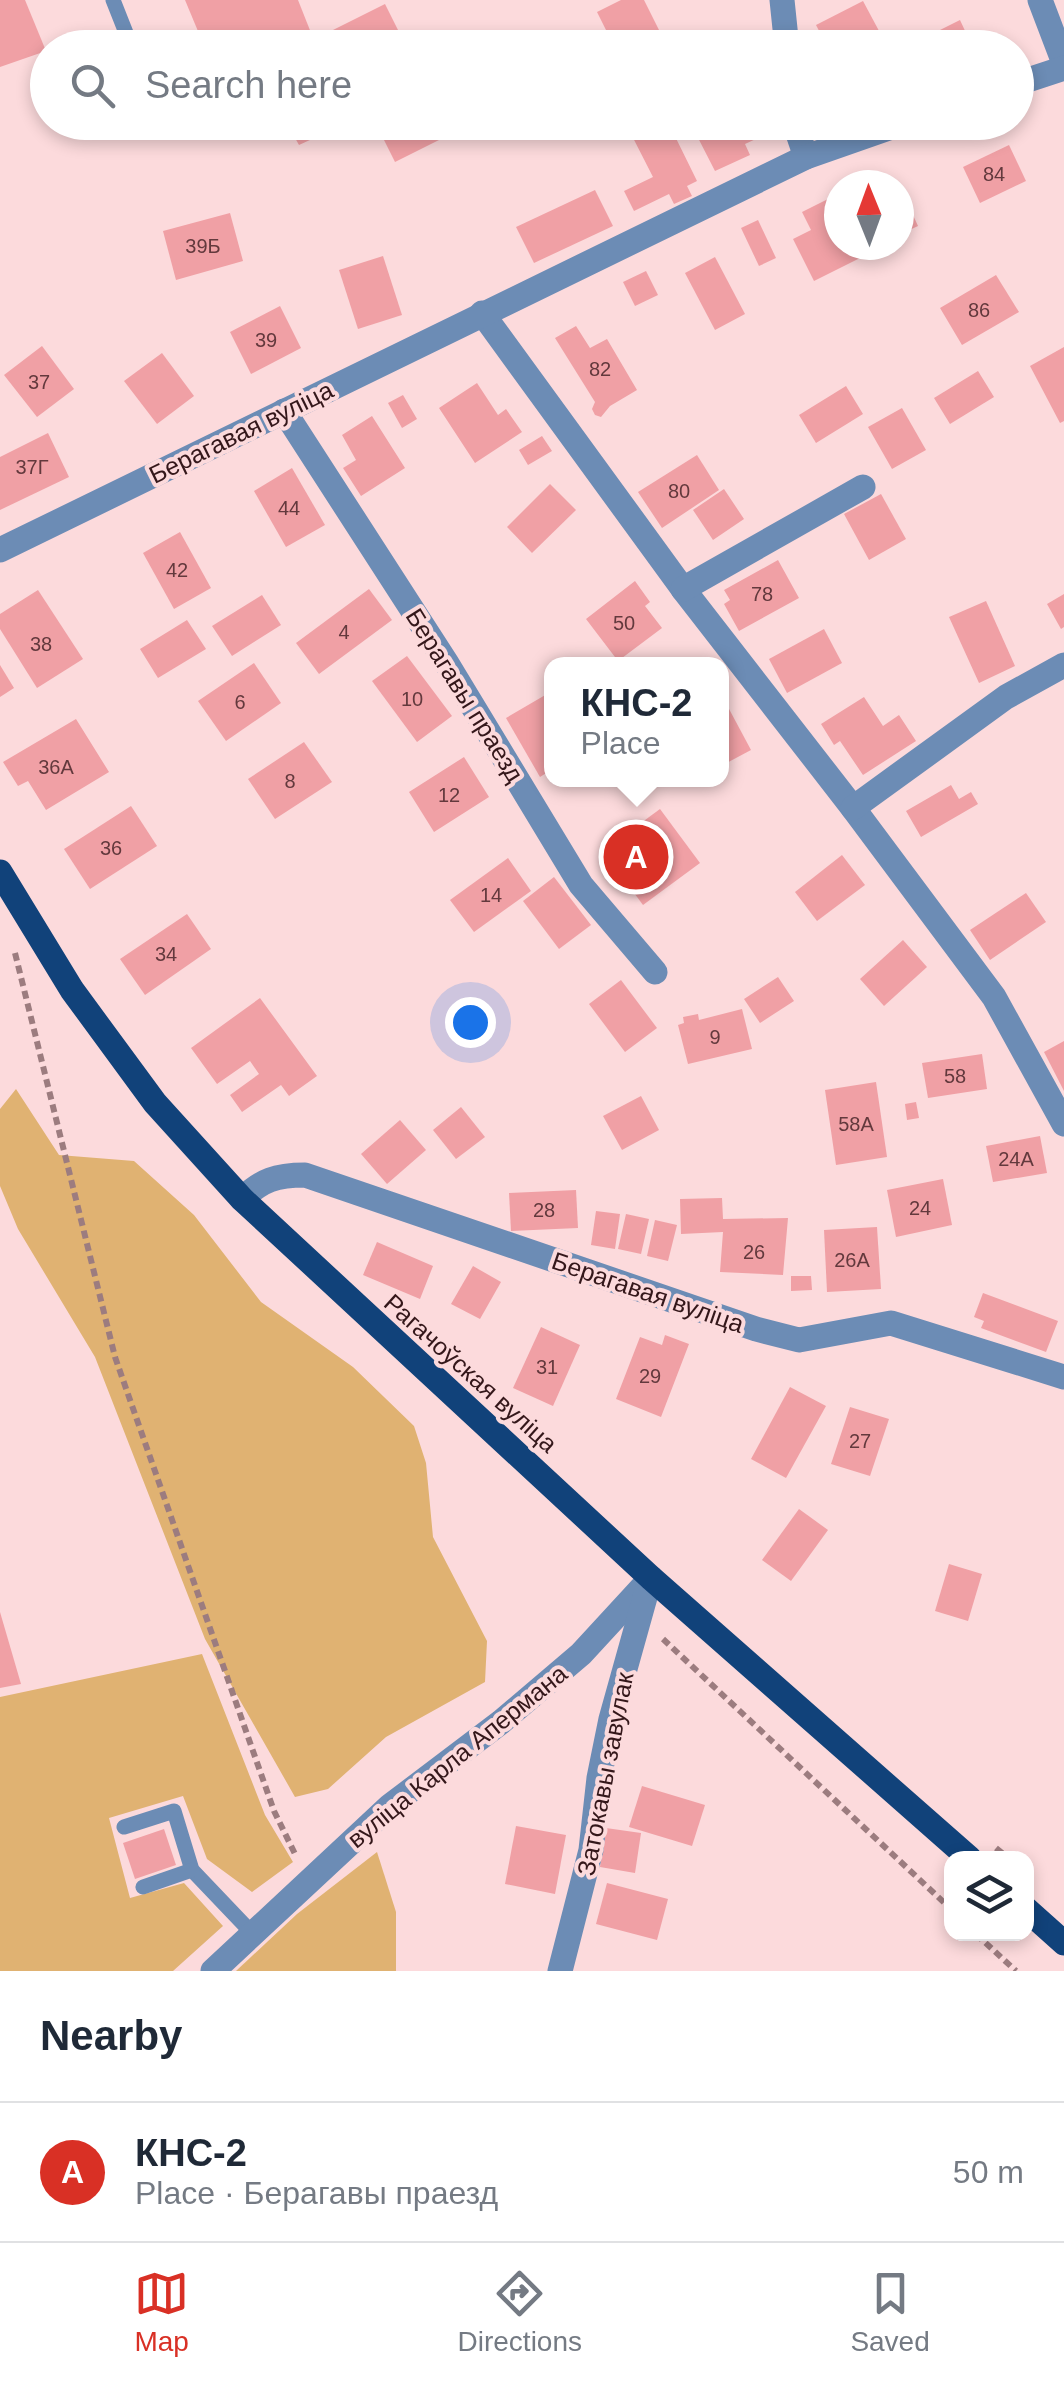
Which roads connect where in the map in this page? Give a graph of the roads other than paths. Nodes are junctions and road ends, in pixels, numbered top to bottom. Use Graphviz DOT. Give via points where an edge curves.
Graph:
graph roads {
  1 [pos="112,0"];
  2 [pos="782,0"];
  3 [pos="1040,0"];
  4 [pos="124,30"];
  5 [pos="785,30"];
  6 [pos="1064,65"];
  7 [pos="1034,77"];
  8 [pos="800,140"];
  9 [pos="855,140"];
  10 [pos="806,157"];
  11 [pos="482,314"];
  12 [pos="284,411"];
  13 [pos="863,486"];
  14 [pos="0,550"];
  15 [pos="683,590"];
  16 [pos="1064,666"];
  17 [pos="853,808"];
  18 [pos="0,872"];
  19 [pos="655,972"];
  20 [pos="1064,1124"];
  21 [pos="242,1200"];
  22 [pos="1064,1376"];
  23 [pos="651,1578"];
  24 [pos="124,1828"];
  25 [pos="961,1851"];
  26 [pos="192,1870"];
  27 [pos="142,1887"];
  28 [pos="1034,1916"];
  29 [pos="252,1934"];
  30 [pos="1064,1942"];
  31 [pos="213,1971"];
  32 [pos="560,1971"];
  1 -- 4 [label="lane"];
  2 -- 5 [label="street"];
  3 -- 6 [label="street"];
  6 -- 7 [label="street"];
  8 -- 10 [label="street"];
  9 -- 10 [label="street, Берагавая вуліца"];
  10 -- 11 [label="street, Берагавая вуліца"];
  11 -- 12 [label="street, Берагавая вуліца"];
  11 -- 15 [label="street"];
  12 -- 14 [label="street, Берагавая вуліца"];
  12 -- 19 [label="street, Берагавы праезд" via="581,885"];
  13 -- 15 [label="street"];
  15 -- 17 [label="street"];
  16 -- 17 [label="street" via="1006,697"];
  17 -- 20 [label="street" via="994,996"];
  18 -- 21 [label="main road, Рагачоўская вуліца" via="82,1004 156,1103"];
  21 -- 22 [label="street, Берагавая вуліца" via="260,1182 304,1175 770,1333 799,1340 891,1323"];
  21 -- 23 [label="main road, Рагачоўская вуліца"];
  23 -- 25 [label="main road, Рагачоўская вуліца"];
  23 -- 29 [label="street, вуліца Карла Апермана" via="581,1654 390,1806"];
  23 -- 32 [label="street, Затокавы завулак" via="612,1718 590,1850"];
  24 -- 26 [label="lane" via="174,1811"];
  26 -- 27 [label="lane"];
  26 -- 29 [label="lane"];
  28 -- 30 [label="main road"];
  29 -- 31 [label="street, вуліца Карла Апермана"];
}
